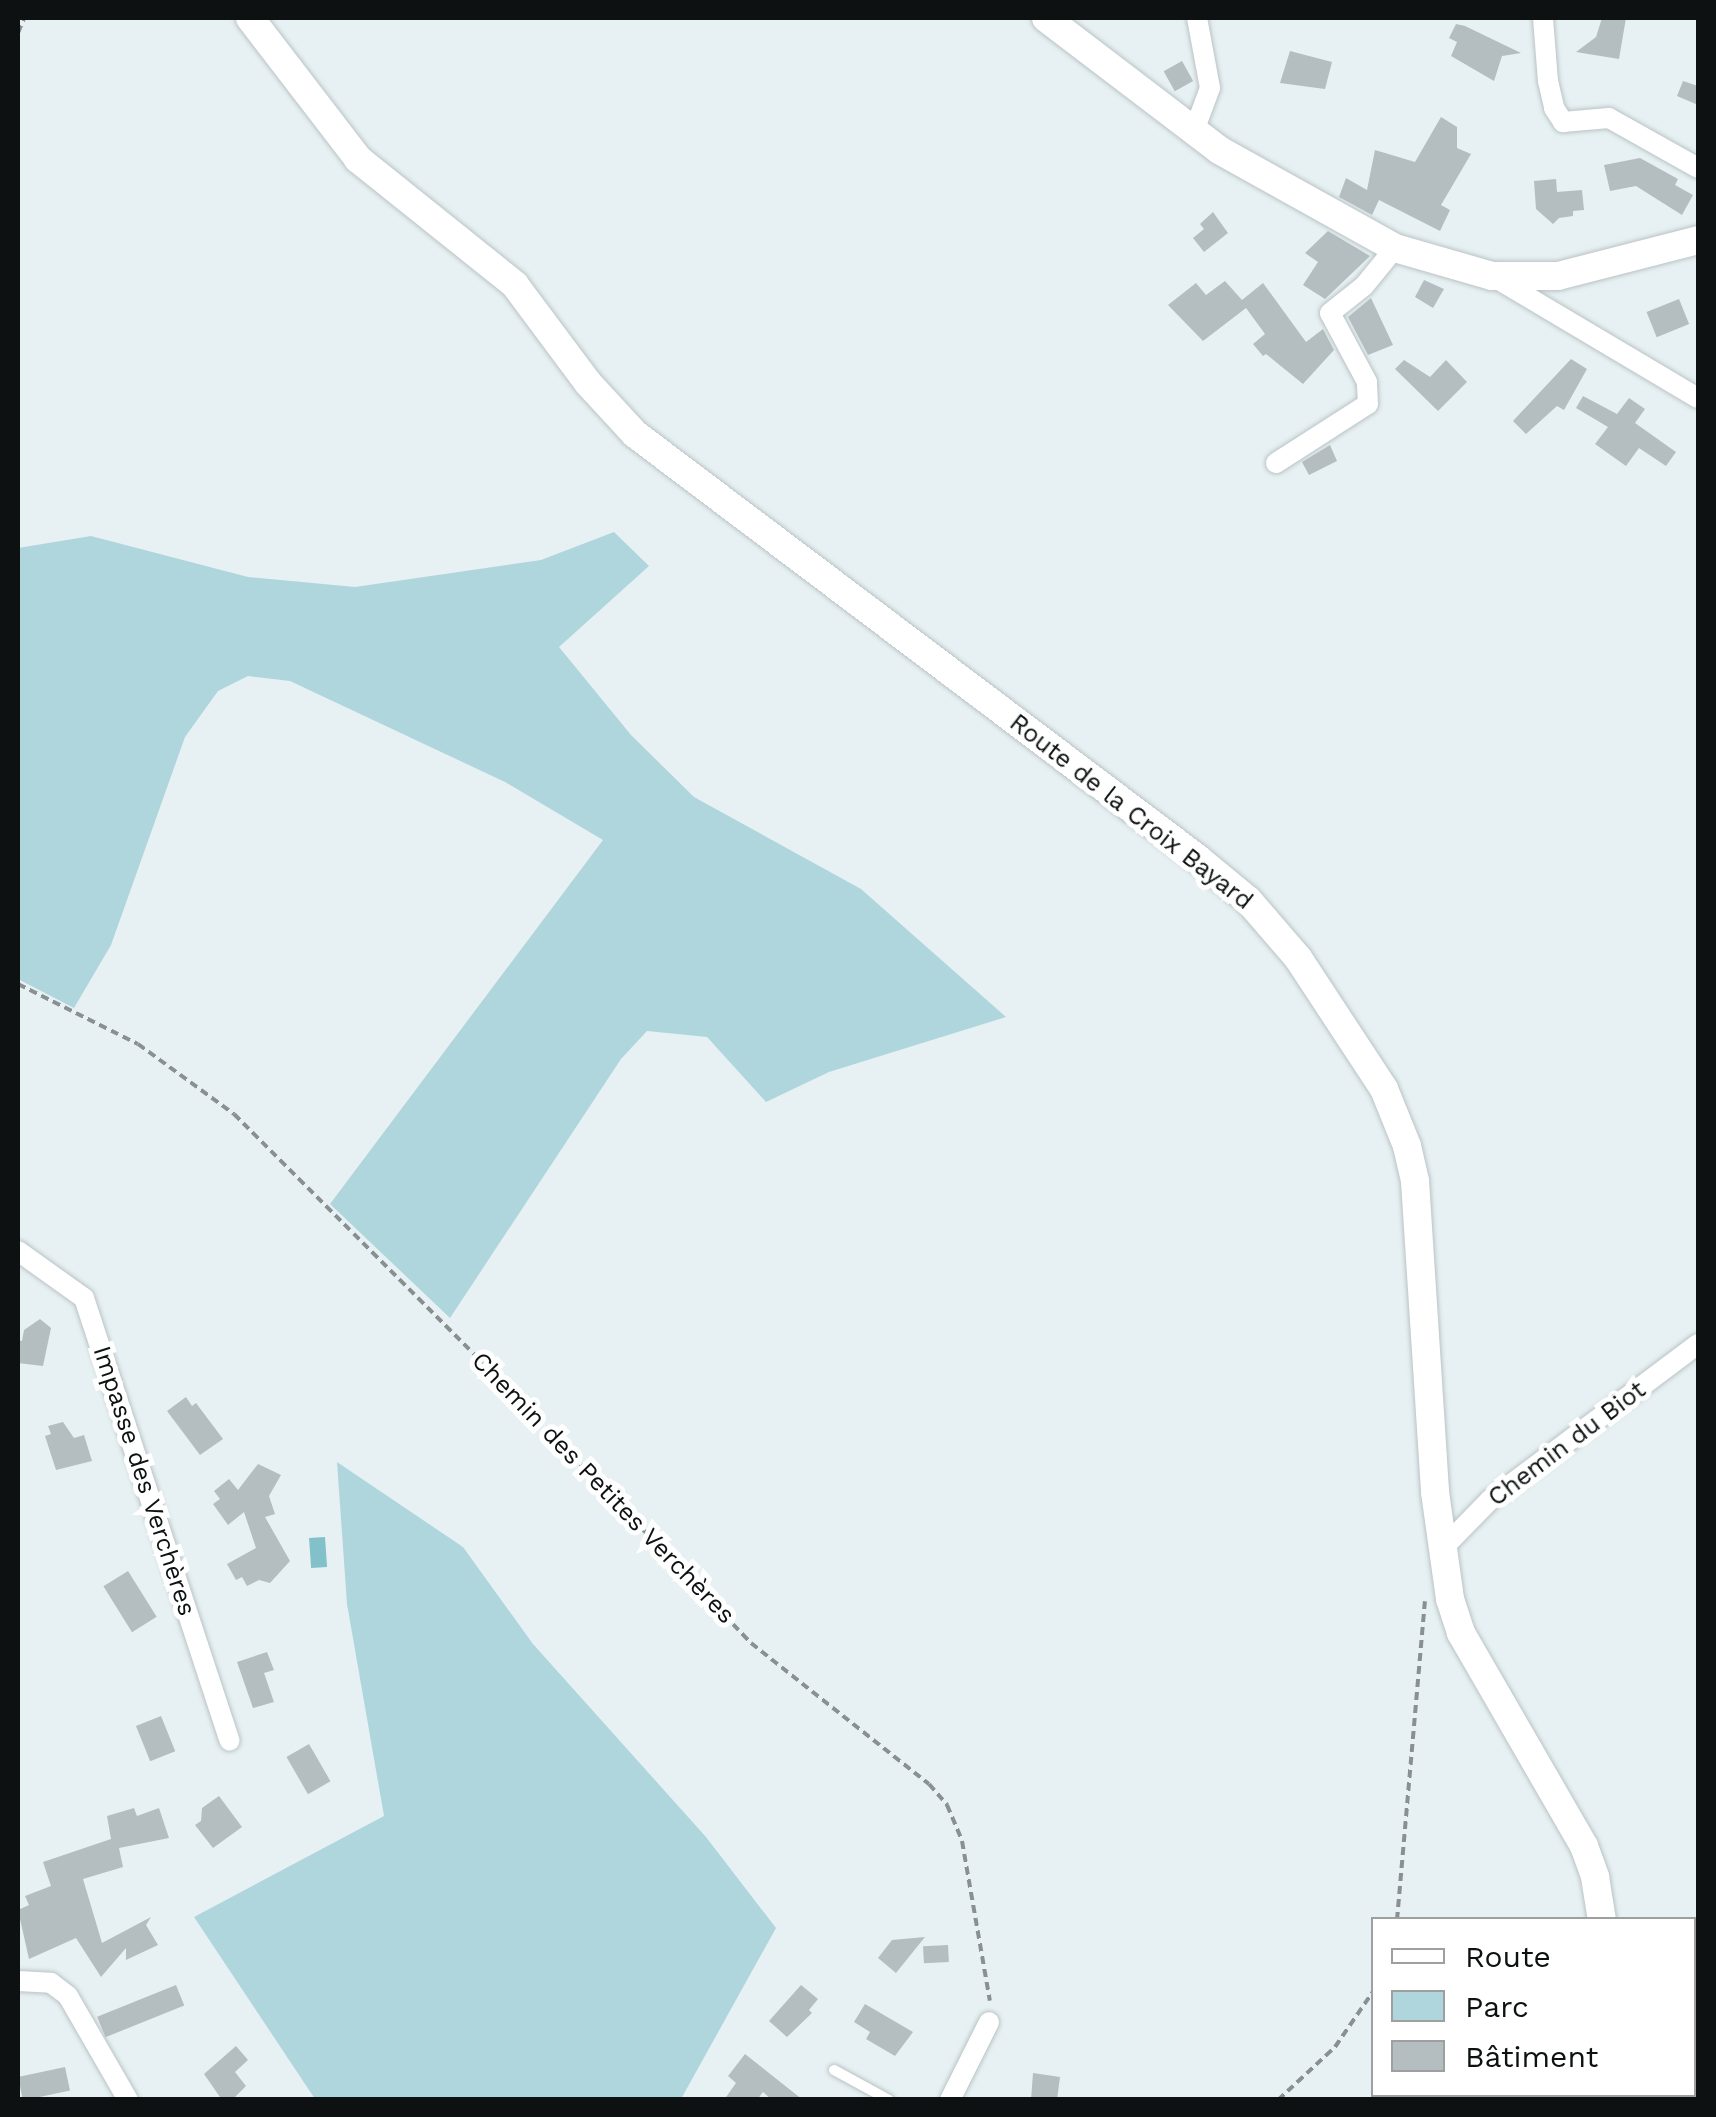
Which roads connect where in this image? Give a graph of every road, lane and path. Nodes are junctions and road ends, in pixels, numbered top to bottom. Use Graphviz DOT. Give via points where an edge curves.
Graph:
graph roads {
  1 [pos="24,18"];
  2 [pos="250,18"];
  3 [pos="1046,18"];
  4 [pos="1197,18"];
  5 [pos="1543,18"];
  6 [pos="18,33"];
  7 [pos="1194,131"];
  8 [pos="1698,168"];
  9 [pos="1698,240"];
  10 [pos="1395,248"];
  11 [pos="1492,276"];
  12 [pos="1698,398"];
  13 [pos="1276,463"];
  14 [pos="18,984"];
  15 [pos="18,1251"];
  16 [pos="1698,1344"];
  17 [pos="1441,1550"];
  18 [pos="1427,1595"];
  19 [pos="230,1740"];
  20 [pos="1397,1917"];
  21 [pos="1602,1917"];
  22 [pos="18,1982"];
  23 [pos="1371,1994"];
  24 [pos="989,2022"];
  25 [pos="834,2070"];
  26 [pos="128,2100"];
  27 [pos="889,2100"];
  28 [pos="950,2100"];
  29 [pos="1278,2100"];
  1 -- 6 [label="path"];
  2 -- 17 [label="main road, Route de la Croix Bayard" via="358,159 514,285 635,434 1196,858 1275,928 1372,1069 1407,1146 1415,1180"];
  3 -- 7 [label="main road"];
  4 -- 7 [label="street" via="1210,88"];
  5 -- 8 [label="street" via="1548,81 1563,122 1609,118"];
  7 -- 10 [label="main road"];
  9 -- 11 [label="main road" via="1558,276"];
  10 -- 11 [label="main road"];
  10 -- 13 [label="street" via="1330,313 1367,382 1368,404"];
  11 -- 12 [label="street"];
  14 -- 24 [label="path, Chemin des Petites Verchères" via="138,1044 234,1114 752,1643 948,1804 962,1841 991,1995"];
  15 -- 19 [label="street, Impasse des Verchères" via="84,1298"];
  16 -- 17 [label="street, Chemin du Biot" via="1490,1500"];
  17 -- 21 [label="main road, Route de la Croix Bayard" via="1461,1632 1584,1846"];
  18 -- 20 [label="path"];
  22 -- 26 [label="street" via="51,1983 68,1996"];
  23 -- 29 [label="path" via="1335,2047"];
  24 -- 28 [label="street"];
  25 -- 27 [label="lane"];
}
